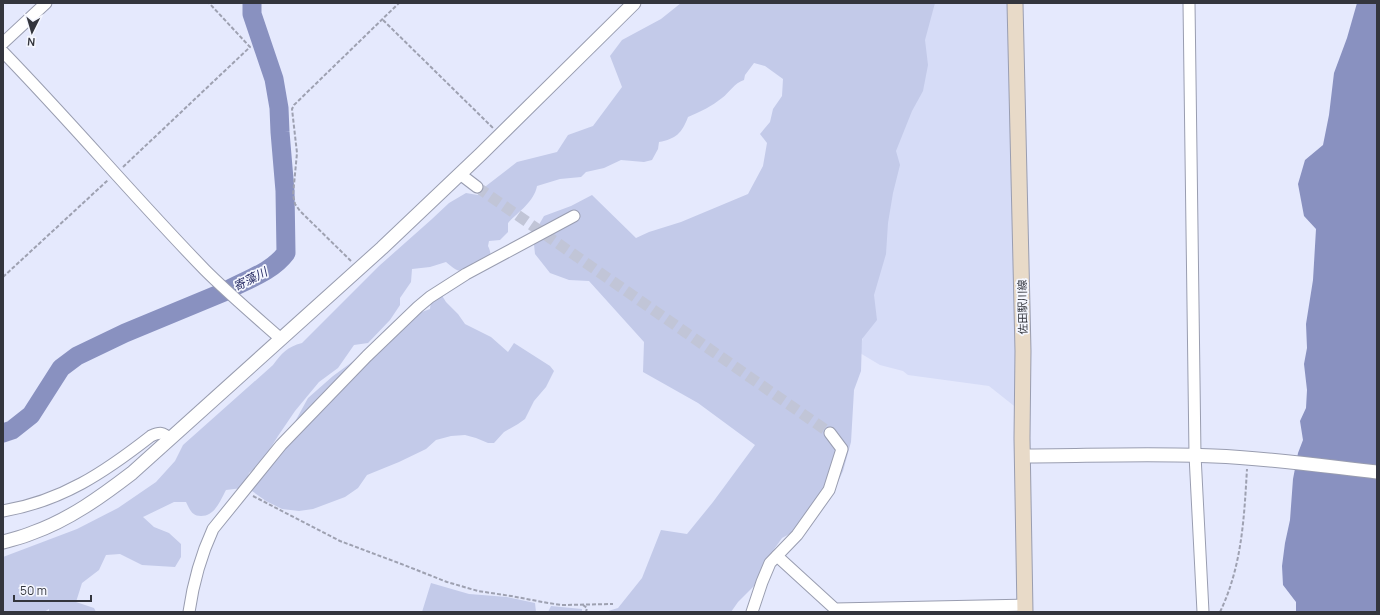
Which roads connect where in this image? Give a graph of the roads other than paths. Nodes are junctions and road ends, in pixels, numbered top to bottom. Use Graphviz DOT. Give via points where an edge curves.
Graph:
graph roads {
  1 [pos="46,3"];
  2 [pos="634,3"];
  3 [pos="1015,3"];
  4 [pos="1189,3"];
  5 [pos="3,43"];
  6 [pos="3,52"];
  7 [pos="460,174"];
  8 [pos="477,187"];
  9 [pos="574,216"];
  10 [pos="280,339"];
  11 [pos="830,433"];
  12 [pos="170,439"];
  13 [pos="1195,455"];
  14 [pos="1022,456"];
  15 [pos="1377,472"];
  16 [pos="3,511"];
  17 [pos="3,542"];
  18 [pos="777,556"];
  19 [pos="1025,609"];
  20 [pos="189,612"];
  21 [pos="752,612"];
  22 [pos="1203,612"];
  1 -- 5 [label="street"];
  2 -- 7 [label="street"];
  3 -- 14 [label="main road, 佐田駅川線" via="1023,351"];
  4 -- 13 [label="street"];
  6 -- 10 [label="street" via="205,270"];
  7 -- 8 [label="street"];
  7 -- 10 [label="street"];
  9 -- 20 [label="street" via="466,274 424,302 281,444 213,530 200,563"];
  10 -- 12 [label="street"];
  11 -- 18 [label="street" via="842,449 829,490"];
  12 -- 16 [label="street" via="159,432 72,490 33,505"];
  12 -- 17 [label="street" via="132,473 87,506 34,533"];
  13 -- 14 [label="street"];
  13 -- 15 [label="street" via="1251,463"];
  13 -- 22 [label="street"];
  14 -- 19 [label="main road, 佐田駅川線"];
  18 -- 19 [label="street" via="835,609"];
  18 -- 21 [label="street" via="770,563"];
}
